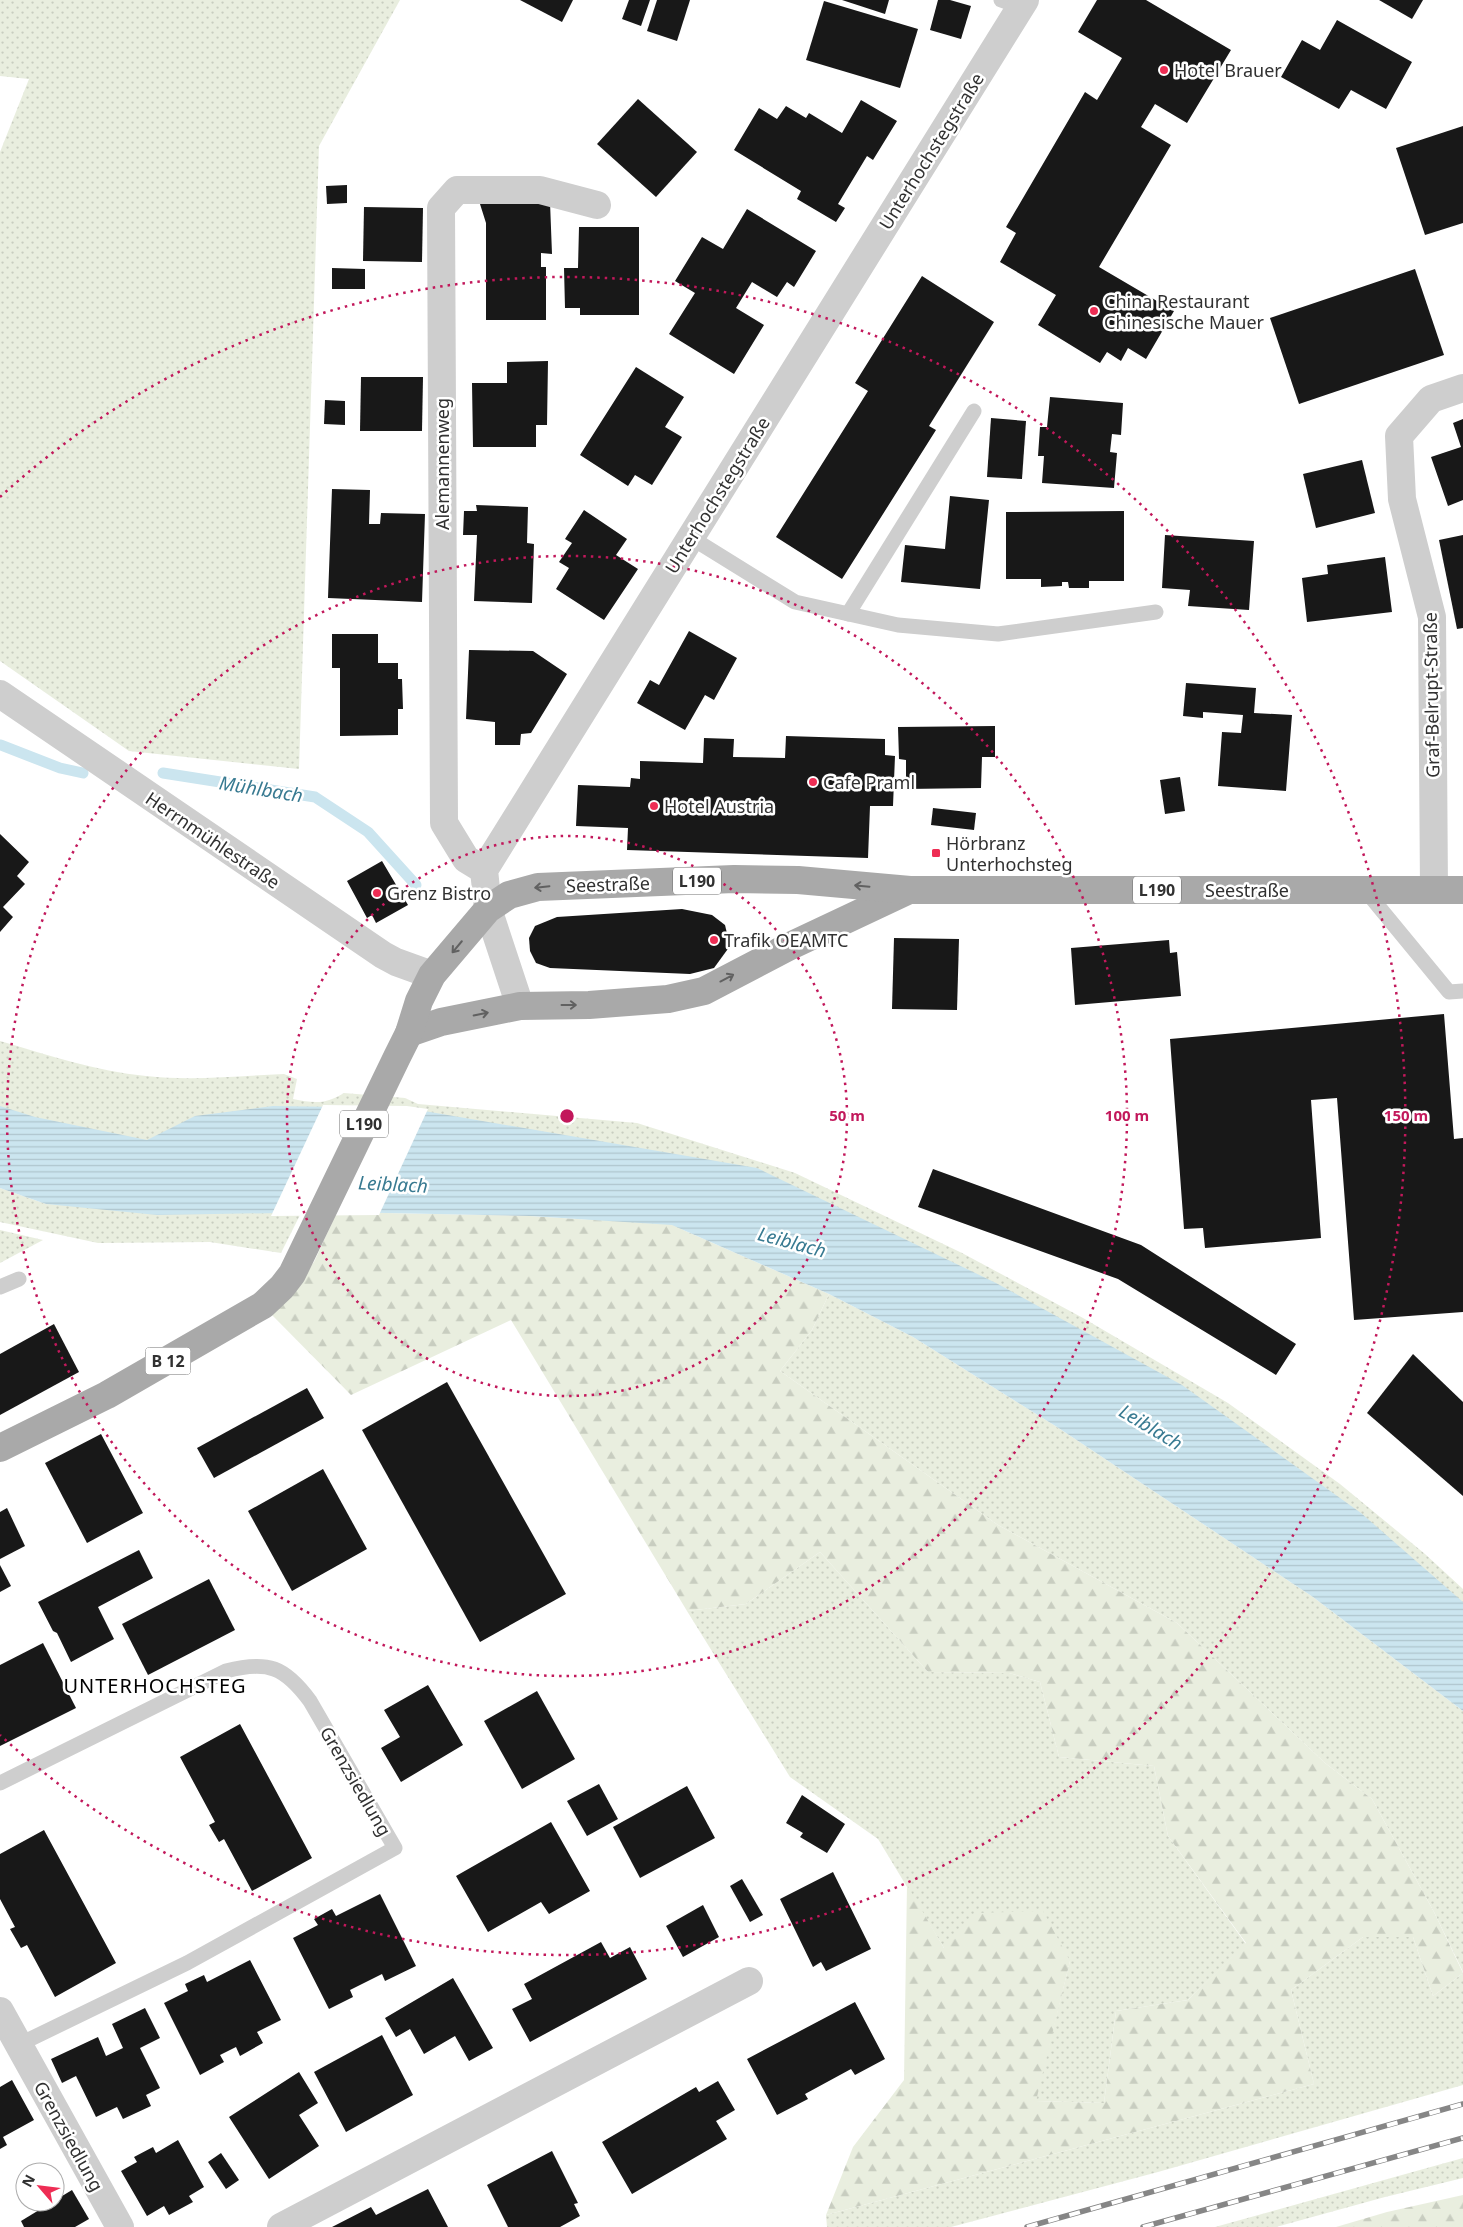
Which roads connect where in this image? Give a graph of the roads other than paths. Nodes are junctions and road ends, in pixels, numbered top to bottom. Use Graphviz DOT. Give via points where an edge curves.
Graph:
graph roads {
  1 [pos="1016,2"];
  2 [pos="597,205"];
  3 [pos="1463,388"];
  4 [pos="974,411"];
  5 [pos="690,537"];
  6 [pos="1156,612"];
  7 [pos="848,614"];
  8 [pos="0,694"];
  9 [pos="484,870"];
  10 [pos="910,890"];
  11 [pos="1365,890"];
  12 [pos="1434,890"];
  13 [pos="1463,890"];
  14 [pos="488,910"];
  15 [pos="432,976"];
  16 [pos="1463,991"];
  17 [pos="520,1006"];
  18 [pos="409,1033"];
  19 [pos="339,1176"];
  20 [pos="19,1279"];
  21 [pos="0,1287"];
  22 [pos="0,1448"];
  23 [pos="0,1783"];
  24 [pos="749,1981"];
  25 [pos="0,2011"];
  26 [pos="18,2045"];
  27 [pos="120,2227"];
  28 [pos="281,2227"];
  1 -- 5 [label="street, Unterhochstegstraße"];
  2 -- 9 [label="street, Alemannenweg" via="540,190 457,190 441,208 444,823 466,858"];
  3 -- 12 [label="street, Graf-Belrupt-Straße" via="1431,399 1399,436 1402,498 1432,617"];
  4 -- 7 [label="lane"];
  5 -- 7 [label="lane" via="796,602"];
  5 -- 9 [label="street, Unterhochstegstraße"];
  6 -- 7 [label="lane" via="998,634 898,625"];
  8 -- 15 [label="street, Herrnmühlestraße" via="383,955"];
  9 -- 14 [label="street"];
  10 -- 11 [label="main road, Seestraße / L190"];
  10 -- 14 [label="main road, Seestraße / L190, one-way" via="798,880 734,879 548,886 509,895"];
  17 -- 10 [label="main road, Seestraße / L190, one-way" via="668,999 704,991 788,947"];
  11 -- 12 [label="main road, Seestraße / L190"];
  11 -- 16 [label="lane" via="1449,992"];
  12 -- 13 [label="main road, Seestraße / L190"];
  14 -- 15 [label="main road, Seestraße / L190, one-way"];
  14 -- 17 [label="street"];
  15 -- 18 [label="main road, Seestraße / L190"];
  18 -- 17 [label="main road, Seestraße / L190, one-way" via="441,1022"];
  18 -- 19 [label="main road, Seestraße / L190"];
  19 -- 22 [label="main road, B 12" via="302,1255 282,1287 263,1305 107,1395"];
  20 -- 21 [label="lane"];
  23 -- 26 [label="lane, Grenzsiedlung" via="226,1672 262,1665 296,1682 310,1701 395,1848 187,1963"];
  24 -- 28 [label="street"];
  25 -- 26 [label="street, Grenzsiedlung"];
  26 -- 27 [label="street, Grenzsiedlung"];
}
